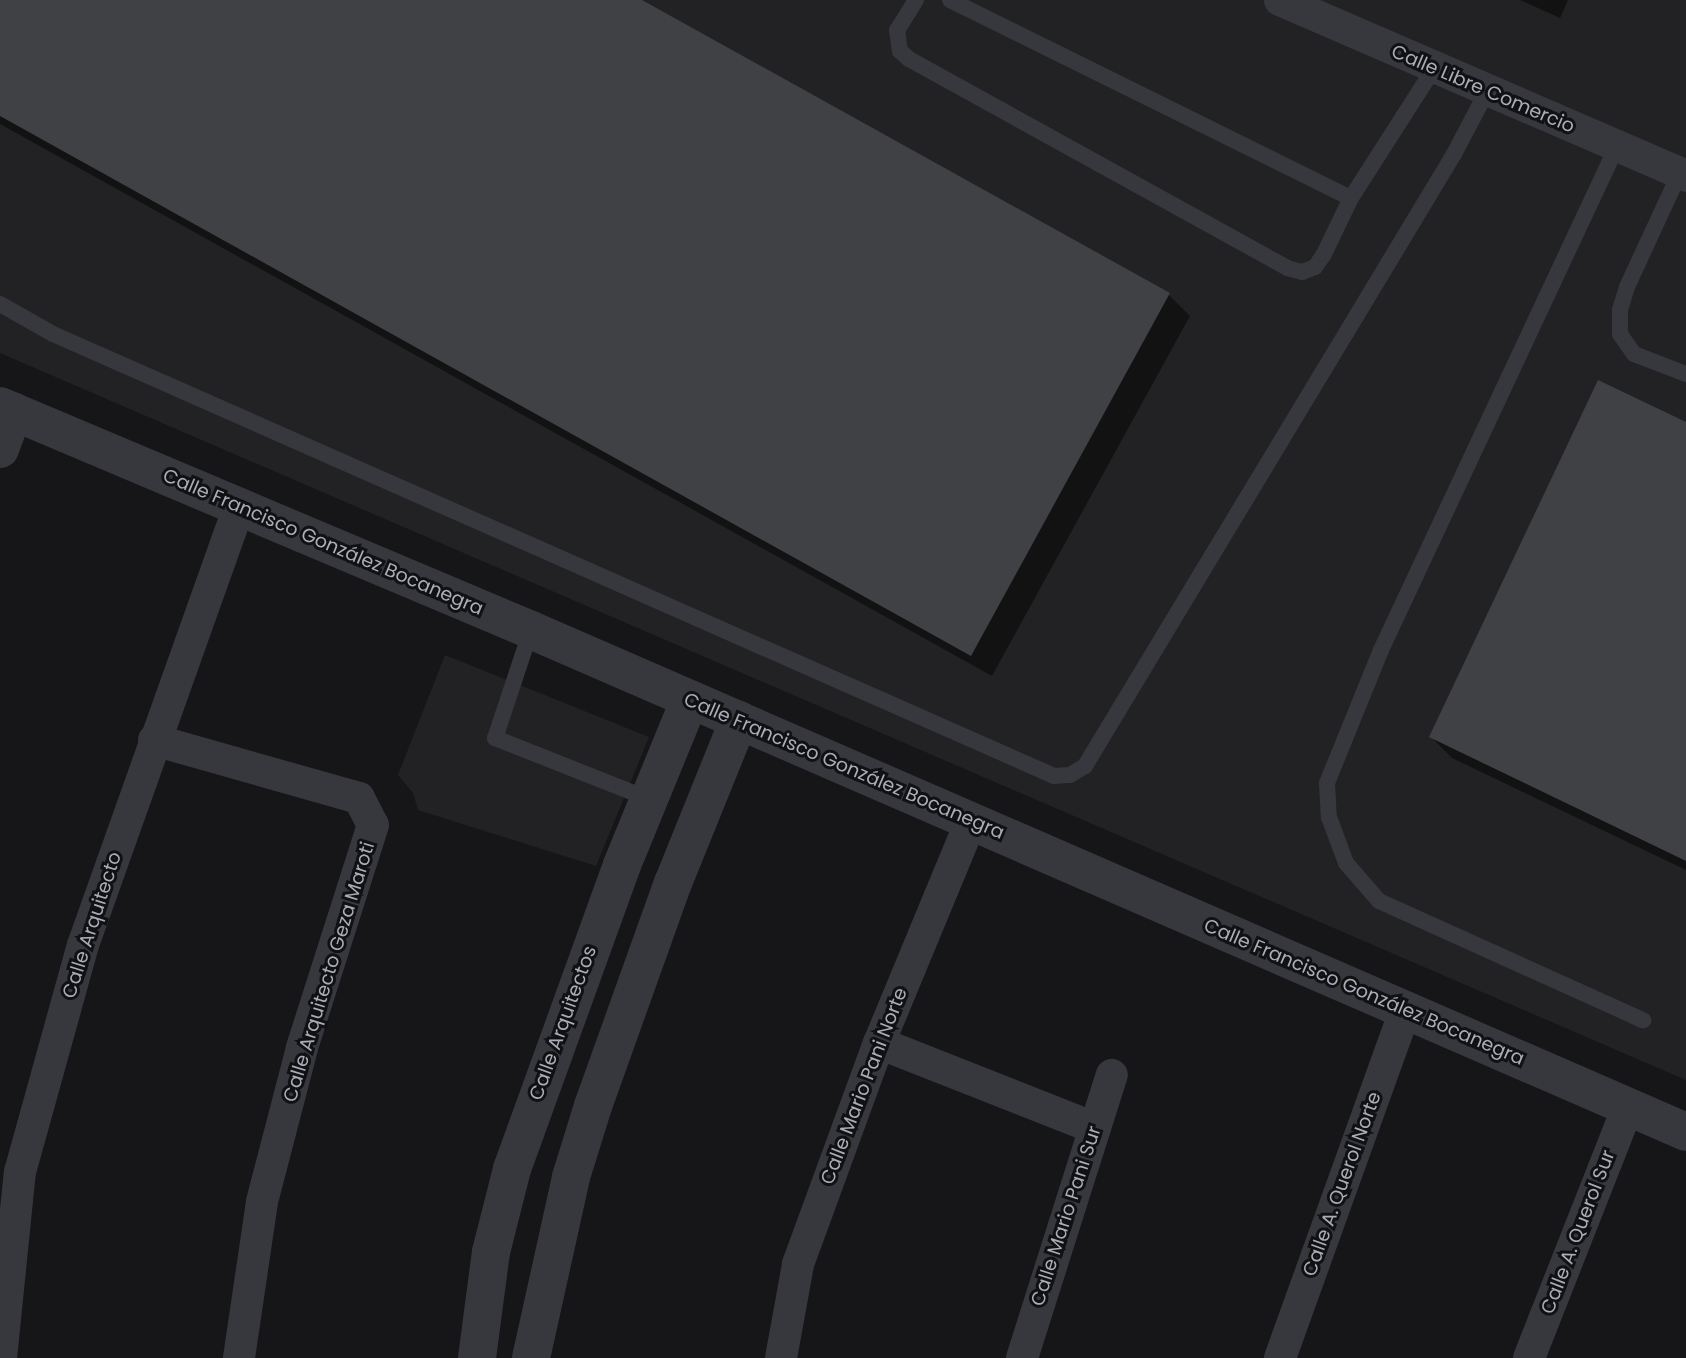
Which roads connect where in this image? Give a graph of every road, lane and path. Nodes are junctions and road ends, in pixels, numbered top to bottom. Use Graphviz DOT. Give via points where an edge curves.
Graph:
graph roads {
  1 [pos="916,0"];
  2 [pos="950,0"];
  3 [pos="1280,0"];
  4 [pos="1433,69"];
  5 [pos="1486,93"];
  6 [pos="1617,146"];
  7 [pos="1684,170"];
  8 [pos="1351,198"];
  9 [pos="0,304"];
  10 [pos="1686,374"];
  11 [pos="7,408"];
  12 [pos="0,449"];
  13 [pos="240,505"];
  14 [pos="531,630"];
  15 [pos="690,699"];
  16 [pos="739,720"];
  17 [pos="154,740"];
  18 [pos="649,799"];
  19 [pos="971,821"];
  20 [pos="1405,1010"];
  21 [pos="1643,1020"];
  22 [pos="879,1043"];
  23 [pos="1112,1075"];
  24 [pos="1628,1107"];
  25 [pos="1095,1128"];
  26 [pos="1686,1132"];
  27 [pos="477,1353"];
  28 [pos="1,1358"];
  29 [pos="239,1358"];
  30 [pos="531,1358"];
  31 [pos="781,1358"];
  32 [pos="1022,1358"];
  33 [pos="1280,1358"];
  34 [pos="1530,1358"];
  1 -- 8 [label="lane" via="897,30 900,51 909,59 1287,268 1302,272 1315,267"];
  2 -- 8 [label="lane"];
  3 -- 4 [label="street, Calle Libre Comercio"];
  4 -- 5 [label="street, Calle Libre Comercio"];
  4 -- 8 [label="lane"];
  5 -- 6 [label="street, Calle Libre Comercio"];
  5 -- 9 [label="lane" via="1454,154 1086,766 1070,775 1054,776 53,334"];
  6 -- 7 [label="street, Calle Libre Comercio"];
  6 -- 21 [label="lane" via="1381,650 1327,783 1329,817 1346,863 1379,901"];
  7 -- 10 [label="lane" via="1627,287 1620,310 1620,334 1634,354"];
  11 -- 12 [label="street"];
  11 -- 13 [label="street, Calle Francisco González Bocanegra"];
  13 -- 14 [label="street, Calle Francisco González Bocanegra"];
  13 -- 17 [label="street, Calle Arquitecto"];
  14 -- 15 [label="street, Calle Francisco González Bocanegra"];
  14 -- 18 [label="lane" via="495,738"];
  15 -- 16 [label="street, Calle Francisco González Bocanegra"];
  15 -- 18 [label="street, Calle Arquitectos"];
  16 -- 19 [label="street, Calle Francisco González Bocanegra"];
  16 -- 30 [label="street" via="673,883 593,1106 571,1177"];
  17 -- 28 [label="street, Calle Arquitecto" via="83,945 20,1172"];
  17 -- 29 [label="street, Calle Arquitecto Geza Maroti" via="359,798 373,825 302,1048 262,1202"];
  18 -- 27 [label="street, Calle Arquitectos" via="512,1169 491,1252"];
  19 -- 20 [label="street, Calle Francisco González Bocanegra"];
  19 -- 22 [label="street, Calle Mario Pani Norte"];
  20 -- 24 [label="street, Calle Francisco González Bocanegra"];
  20 -- 33 [label="street, Calle A. Querol Norte"];
  22 -- 25 [label="street"];
  22 -- 31 [label="street, Calle Mario Pani Norte" via="798,1264"];
  23 -- 25 [label="street, Calle Mario Pani Sur"];
  24 -- 26 [label="street, Calle Francisco González Bocanegra"];
  24 -- 34 [label="street, Calle A. Querol Sur"];
  25 -- 32 [label="street, Calle Mario Pani Sur"];
  27 -- 30 [label="street"];
}
